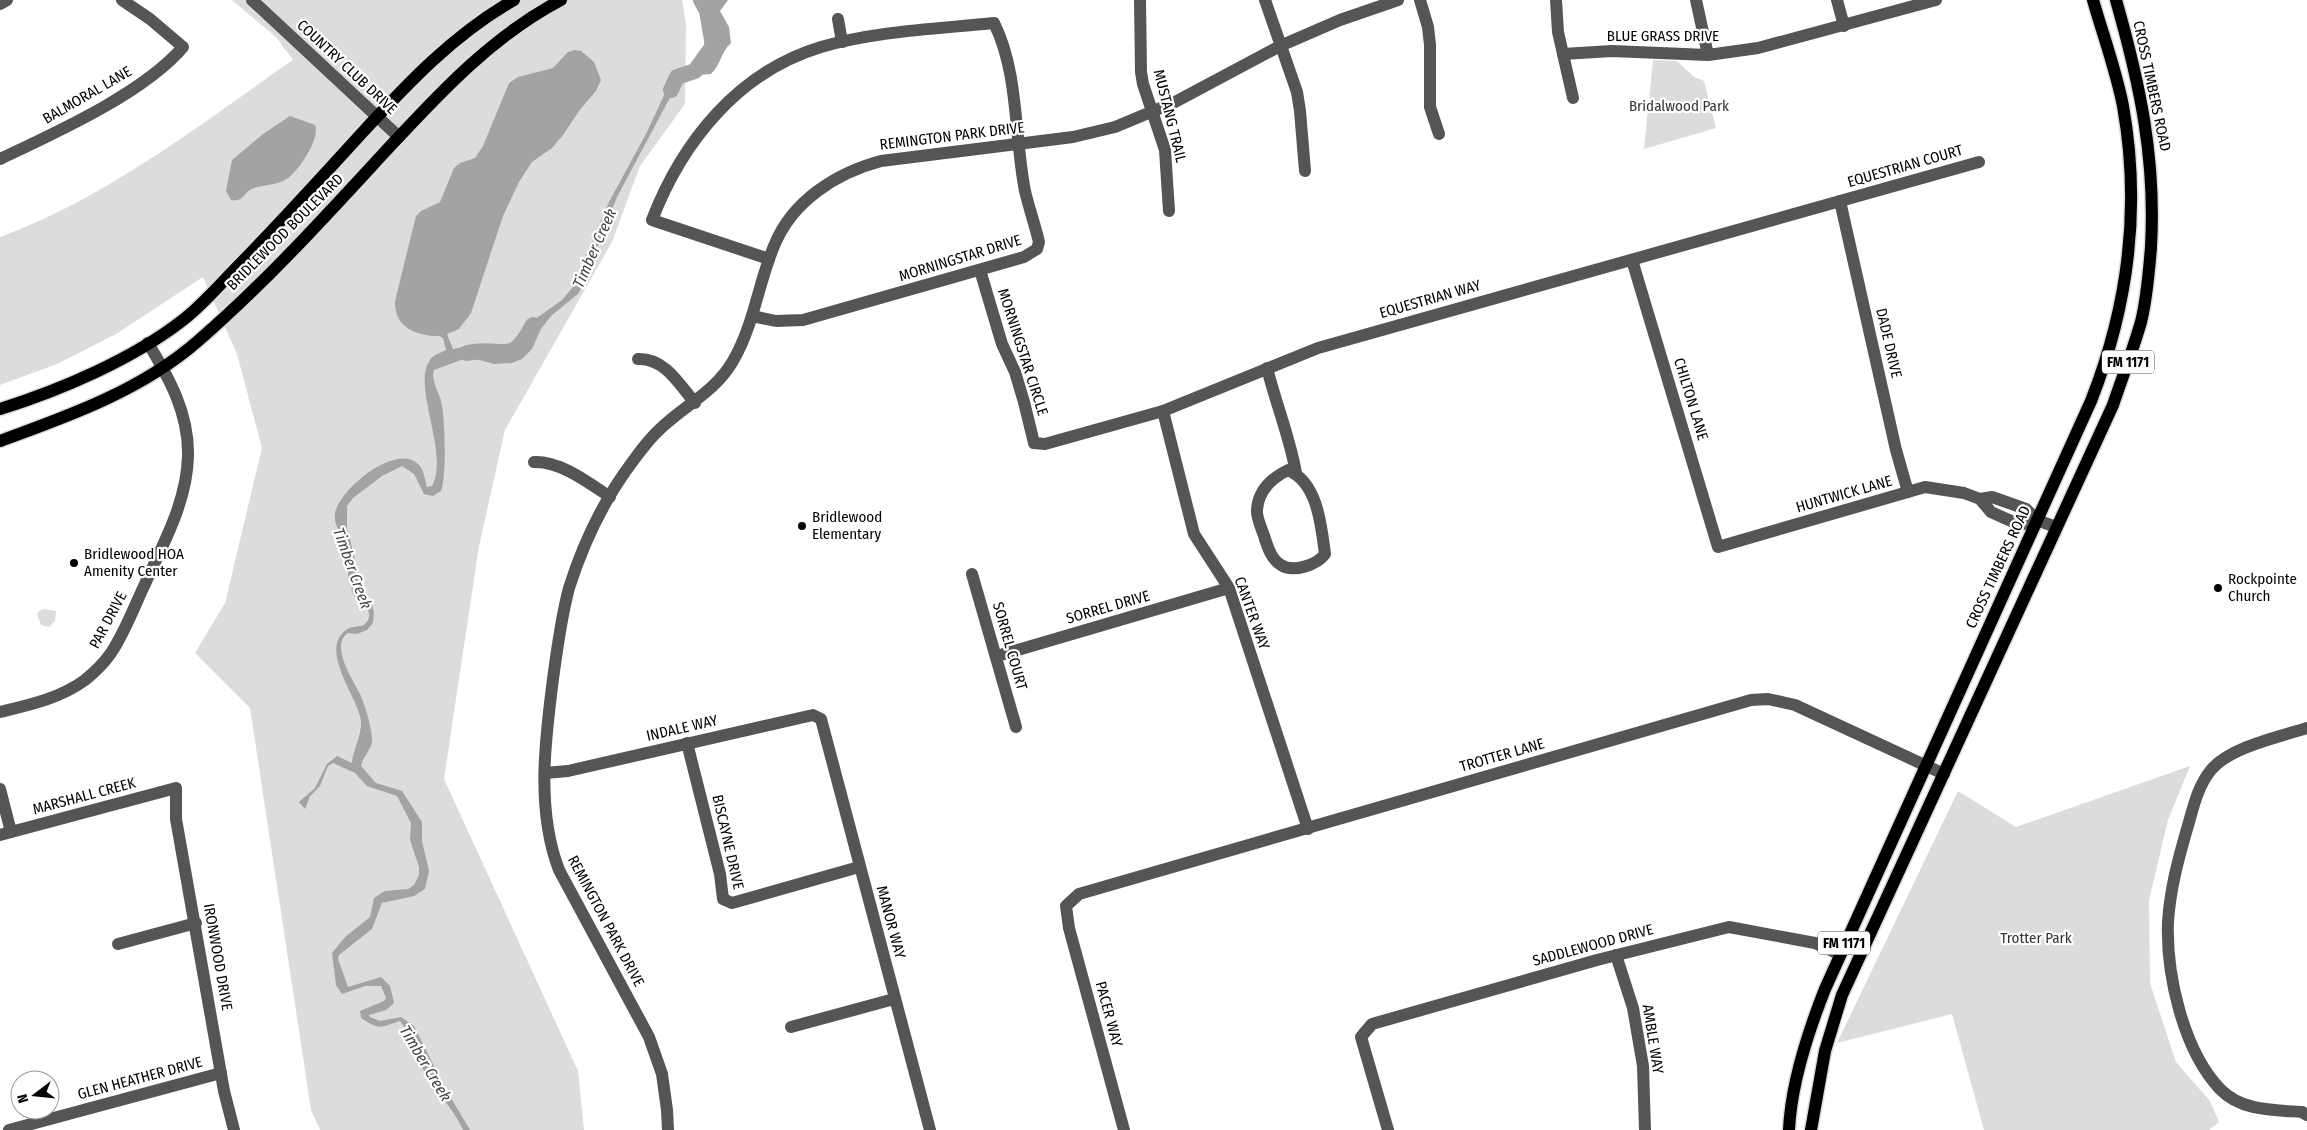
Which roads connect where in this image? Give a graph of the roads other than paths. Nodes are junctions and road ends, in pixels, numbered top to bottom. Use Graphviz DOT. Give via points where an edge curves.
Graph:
graph roads {
  1 [pos="7,0"];
  2 [pos="252,0"];
  3 [pos="514,0"];
  4 [pos="561,0"];
  5 [pos="1140,0"];
  6 [pos="1265,0"];
  7 [pos="1398,0"];
  8 [pos="1420,0"];
  9 [pos="1556,0"];
  10 [pos="1696,0"];
  11 [pos="1838,0"];
  12 [pos="1936,0"];
  13 [pos="2093,0"];
  14 [pos="2116,0"];
  15 [pos="130,2"];
  16 [pos="0,4"];
  17 [pos="838,20"];
  18 [pos="1844,26"];
  19 [pos="842,42"];
  20 [pos="1280,46"];
  21 [pos="1562,54"];
  22 [pos="1708,55"];
  23 [pos="1573,98"];
  24 [pos="2141,101"];
  25 [pos="2123,106"];
  26 [pos="1153,112"];
  27 [pos="377,117"];
  28 [pos="1439,134"];
  29 [pos="399,137"];
  30 [pos="1019,145"];
  31 [pos="0,159"];
  32 [pos="1979,162"];
  33 [pos="1305,171"];
  34 [pos="1840,201"];
  35 [pos="1169,211"];
  36 [pos="769,259"];
  37 [pos="1632,260"];
  38 [pos="980,270"];
  39 [pos="752,316"];
  40 [pos="148,343"];
  41 [pos="638,359"];
  42 [pos="162,367"];
  43 [pos="1267,368"];
  44 [pos="695,403"];
  45 [pos="0,409"];
  46 [pos="1163,411"];
  47 [pos="0,441"];
  48 [pos="1034,443"];
  49 [pos="534,462"];
  50 [pos="1296,474"];
  51 [pos="1908,492"];
  52 [pos="610,497"];
  53 [pos="2037,520"];
  54 [pos="2056,527"];
  55 [pos="1718,547"];
  56 [pos="972,574"];
  57 [pos="1229,588"];
  58 [pos="997,656"];
  59 [pos="0,712"];
  60 [pos="822,723"];
  61 [pos="1016,727"];
  62 [pos="2307,728"];
  63 [pos="687,743"];
  64 [pos="1925,764"];
  65 [pos="545,773"];
  66 [pos="1944,774"];
  67 [pos="176,788"];
  68 [pos="0,789"];
  69 [pos="1308,829"];
  70 [pos="6,834"];
  71 [pos="859,867"];
  72 [pos="1066,906"];
  73 [pos="196,923"];
  74 [pos="118,944"];
  75 [pos="1839,954"];
  76 [pos="1616,955"];
  77 [pos="894,999"];
  78 [pos="791,1027"];
  79 [pos="221,1073"];
  80 [pos="2307,1115"];
  81 [pos="9,1130"];
  82 [pos="234,1130"];
  83 [pos="668,1130"];
  84 [pos="930,1130"];
  85 [pos="1124,1130"];
  86 [pos="1388,1130"];
  87 [pos="1645,1130"];
  88 [pos="1789,1130"];
  89 [pos="1811,1130"];
  1 -- 16 [label="street"];
  2 -- 27 [label="street, COUNTRY CLUB DRIVE"];
  3 -- 27 [label="main road, BRIDLEWOOD BOULEVARD" via="452,43"];
  4 -- 29 [label="main road, BRIDLEWOOD BOULEVARD" via="517,27 477,58"];
  5 -- 26 [label="street, MUSTANG TRAIL" via="1141,72"];
  6 -- 20 [label="street"];
  7 -- 20 [label="street, REMINGTON PARK DRIVE"];
  8 -- 28 [label="street" via="1430,45 1430,107"];
  9 -- 21 [label="street"];
  10 -- 22 [label="street"];
  11 -- 18 [label="street"];
  12 -- 18 [label="street, BLUE GRASS DRIVE"];
  13 -- 25 [label="main road, CROSS TIMBERS ROAD / FM 1171"];
  14 -- 24 [label="main road, CROSS TIMBERS ROAD / FM 1171"];
  15 -- 31 [label="street, BALMORAL LANE" via="183,47 172,60 143,82 80,119"];
  17 -- 19 [label="street"];
  18 -- 22 [label="street, BLUE GRASS DRIVE" via="1781,43"];
  19 -- 30 [label="street, MORNINGSTAR DRIVE" via="868,36 994,23 1001,37 1008,70"];
  19 -- 36 [label="street" via="778,66 719,110 686,151 652,220"];
  20 -- 26 [label="street, REMINGTON PARK DRIVE"];
  20 -- 33 [label="street" via="1292,73 1300,111"];
  21 -- 22 [label="street, BLUE GRASS DRIVE" via="1612,51"];
  21 -- 23 [label="street"];
  24 -- 25 [label="main road"];
  24 -- 54 [label="main road, CROSS TIMBERS ROAD / FM 1171" via="2151,162 2152,218 2141,322 2113,405"];
  25 -- 53 [label="main road, CROSS TIMBERS ROAD / FM 1171" via="2132,212 2118,321 2091,402"];
  26 -- 30 [label="street, REMINGTON PARK DRIVE" via="1098,132"];
  26 -- 35 [label="street, MUSTANG TRAIL" via="1167,165"];
  27 -- 29 [label="street, COUNTRY CLUB DRIVE"];
  27 -- 40 [label="main road, BRIDLEWOOD BOULEVARD" via="184,320"];
  29 -- 42 [label="main road, BRIDLEWOOD BOULEVARD" via="289,254 197,342"];
  30 -- 36 [label="street, REMINGTON PARK DRIVE" via="900,158 850,171 821,188 798,210 784,227"];
  30 -- 38 [label="street, MORNINGSTAR DRIVE" via="1025,191 1039,242 1037,249 1024,257"];
  32 -- 34 [label="street, EQUESTRIAN COURT"];
  34 -- 37 [label="street, EQUESTRIAN WAY"];
  34 -- 51 [label="street, DADE DRIVE"];
  36 -- 39 [label="street, REMINGTON PARK DRIVE"];
  37 -- 43 [label="street, EQUESTRIAN WAY" via="1318,348"];
  37 -- 55 [label="street, CHILTON LANE"];
  38 -- 39 [label="street, MORNINGSTAR DRIVE" via="796,321 776,322"];
  38 -- 48 [label="street, MORNINGSTAR CIRCLE" via="1002,344 1015,372"];
  39 -- 44 [label="street, REMINGTON PARK DRIVE" via="743,343 732,362 718,382"];
  40 -- 42 [label="street, PAR DRIVE"];
  40 -- 45 [label="main road, BRIDLEWOOD BOULEVARD" via="87,376"];
  41 -- 44 [label="street" via="658,362"];
  42 -- 47 [label="main road, BRIDLEWOOD BOULEVARD" via="129,388"];
  42 -- 59 [label="street, PAR DRIVE" via="181,407 188,455 186,474 177,511 134,611 112,652 83,682 38,702"];
  43 -- 46 [label="street, EQUESTRIAN WAY"];
  43 -- 50 [label="street" via="1285,432 1292,444"];
  44 -- 52 [label="street, REMINGTON PARK DRIVE" via="660,428 633,460"];
  46 -- 48 [label="street, EQUESTRIAN WAY" via="1054,442"];
  46 -- 57 [label="street, CANTER WAY" via="1194,534"];
  49 -- 52 [label="street" via="546,462"];
  50 -- 50 [label="street" via="1288,470 1272,478 1262,493 1257,511 1269,552 1286,567 1313,565 1325,554 1321,522 1310,490"];
  51 -- 53 [label="street, HUNTWICK LANE" via="1942,489 1980,499 1991,512 2020,525"];
  51 -- 55 [label="street, HUNTWICK LANE"];
  52 -- 65 [label="street, REMINGTON PARK DRIVE" via="589,538 569,590 548,712"];
  53 -- 54 [label="street, HUNTWICK LANE"];
  53 -- 64 [label="main road, CROSS TIMBERS ROAD / FM 1171"];
  54 -- 66 [label="main road, CROSS TIMBERS ROAD / FM 1171" via="2003,650"];
  56 -- 58 [label="street, SORREL COURT"];
  57 -- 58 [label="street, SORREL DRIVE"];
  57 -- 69 [label="street, CANTER WAY"];
  58 -- 61 [label="street, SORREL COURT"];
  60 -- 63 [label="street, INDALE WAY" via="813,715"];
  60 -- 71 [label="street, MANOR WAY"];
  62 -- 80 [label="street" via="2229,755 2212,769 2200,787 2175,871 2168,923 2171,970 2181,1015 2198,1059 2221,1090 2247,1107"];
  63 -- 65 [label="street, INDALE WAY" via="568,771"];
  63 -- 71 [label="street, BISCAYNE DRIVE" via="720,874 723,899 732,903"];
  64 -- 66 [label="street, TROTTER LANE"];
  64 -- 69 [label="street, TROTTER LANE" via="1795,705 1768,699 1751,700"];
  64 -- 75 [label="main road, CROSS TIMBERS ROAD / FM 1171"];
  65 -- 83 [label="street, REMINGTON PARK DRIVE" via="545,805 555,858 649,1037 662,1074"];
  66 -- 89 [label="main road, CROSS TIMBERS ROAD / FM 1171" via="1842,995 1825,1051"];
  67 -- 70 [label="street, MARSHALL CREEK"];
  67 -- 73 [label="street, IRONWOOD DRIVE" via="176,819"];
  68 -- 70 [label="street"];
  69 -- 72 [label="street, TROTTER LANE" via="1080,894"];
  71 -- 77 [label="street, MANOR WAY"];
  72 -- 85 [label="street, PACER WAY" via="1069,928"];
  73 -- 74 [label="street"];
  73 -- 79 [label="street, IRONWOOD DRIVE"];
  75 -- 76 [label="street, SADDLEWOOD DRIVE" via="1814,943 1729,927"];
  75 -- 88 [label="main road, CROSS TIMBERS ROAD / FM 1171" via="1811,1023"];
  76 -- 86 [label="street, SADDLEWOOD DRIVE" via="1372,1024 1361,1037"];
  76 -- 87 [label="street, AMBLE WAY" via="1633,1008 1643,1066"];
  77 -- 78 [label="street"];
  77 -- 84 [label="street, MANOR WAY"];
  79 -- 81 [label="street, GLEN HEATHER DRIVE"];
  79 -- 82 [label="street, IRONWOOD DRIVE"];
}
